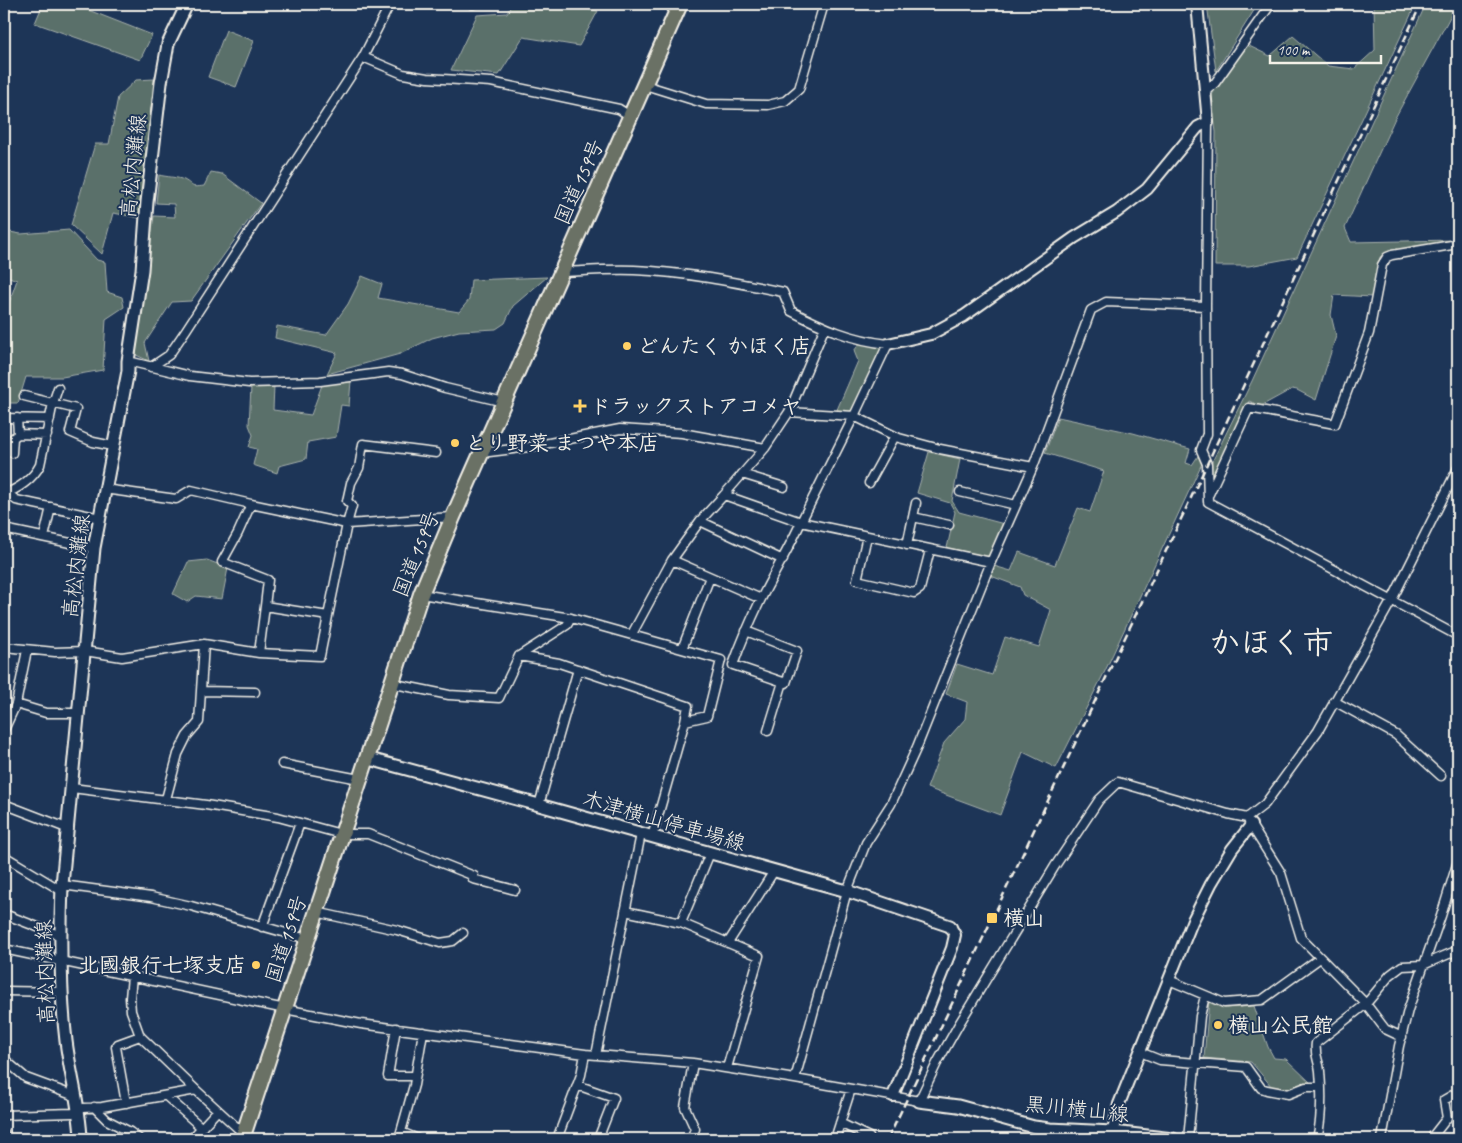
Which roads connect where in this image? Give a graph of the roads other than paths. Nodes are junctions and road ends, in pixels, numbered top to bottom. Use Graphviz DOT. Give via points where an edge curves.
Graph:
graph roads {
  1 [pos="187,4"];
  2 [pos="390,4"];
  3 [pos="680,4"];
  4 [pos="824,4"];
  5 [pos="1196,4"];
  6 [pos="1270,4"];
  7 [pos="363,58"];
  8 [pos="645,85"];
  9 [pos="1206,91"];
  10 [pos="630,116"];
  11 [pos="1208,122"];
  12 [pos="1458,244"];
  13 [pos="561,272"];
  14 [pos="1206,306"];
  15 [pos="824,328"];
  16 [pos="888,344"];
  17 [pos="128,361"];
  18 [pos="151,367"];
  19 [pos="58,388"];
  20 [pos="24,396"];
  21 [pos="504,402"];
  22 [pos="53,403"];
  23 [pos="789,412"];
  24 [pos="854,416"];
  25 [pos="4,418"];
  26 [pos="17,418"];
  27 [pos="50,419"];
  28 [pos="18,434"];
  29 [pos="48,435"];
  30 [pos="895,436"];
  31 [pos="113,446"];
  32 [pos="765,448"];
  33 [pos="12,452"];
  34 [pos="436,453"];
  35 [pos="481,453"];
  36 [pos="1033,467"];
  37 [pos="1458,468"];
  38 [pos="742,474"];
  39 [pos="869,482"];
  40 [pos="784,487"];
  41 [pos="104,489"];
  42 [pos="960,492"];
  43 [pos="724,494"];
  44 [pos="5,495"];
  45 [pos="1208,495"];
  46 [pos="916,503"];
  47 [pos="251,504"];
  48 [pos="1016,506"];
  49 [pos="51,507"];
  50 [pos="913,516"];
  51 [pos="453,517"];
  52 [pos="100,518"];
  53 [pos="700,521"];
  54 [pos="802,522"];
  55 [pos="347,524"];
  56 [pos="949,525"];
  57 [pos="4,529"];
  58 [pos="867,536"];
  59 [pos="44,537"];
  60 [pos="907,545"];
  61 [pos="94,548"];
  62 [pos="930,550"];
  63 [pos="672,560"];
  64 [pos="783,560"];
  65 [pos="991,562"];
  66 [pos="710,577"];
  67 [pos="421,594"];
  68 [pos="761,599"];
  69 [pos="1392,600"];
  70 [pos="265,606"];
  71 [pos="328,616"];
  72 [pos="571,618"];
  73 [pos="746,631"];
  74 [pos="632,634"];
  75 [pos="1458,636"];
  76 [pos="204,644"];
  77 [pos="4,647"];
  78 [pos="682,649"];
  79 [pos="27,650"];
  80 [pos="85,651"];
  81 [pos="259,653"];
  82 [pos="519,656"];
  83 [pos="720,660"];
  84 [pos="733,665"];
  85 [pos="578,669"];
  86 [pos="783,682"];
  87 [pos="390,683"];
  88 [pos="201,691"];
  89 [pos="255,692"];
  90 [pos="1334,701"];
  91 [pos="16,704"];
  92 [pos="78,713"];
  93 [pos="685,721"];
  94 [pos="4,730"];
  95 [pos="768,731"];
  96 [pos="366,758"];
  97 [pos="282,764"];
  98 [pos="1441,776"];
  99 [pos="359,779"];
  100 [pos="72,788"];
  101 [pos="166,800"];
  102 [pos="4,804"];
  103 [pos="540,804"];
  104 [pos="1249,821"];
  105 [pos="300,823"];
  106 [pos="68,829"];
  107 [pos="341,834"];
  108 [pos="646,836"];
  109 [pos="710,853"];
  110 [pos="4,856"];
  111 [pos="1458,861"];
  112 [pos="774,871"];
  113 [pos="62,888"];
  114 [pos="515,890"];
  115 [pos="847,891"];
  116 [pos="625,911"];
  117 [pos="316,912"];
  118 [pos="4,914"];
  119 [pos="681,923"];
  120 [pos="950,926"];
  121 [pos="262,927"];
  122 [pos="463,933"];
  123 [pos="60,936"];
  124 [pos="307,939"];
  125 [pos="728,943"];
  126 [pos="4,949"];
  127 [pos="1458,950"];
  128 [pos="1320,958"];
  129 [pos="62,962"];
  130 [pos="1424,964"];
  131 [pos="132,976"];
  132 [pos="1170,980"];
  133 [pos="4,991"];
  134 [pos="63,992"];
  135 [pos="1205,996"];
  136 [pos="1366,1004"];
  137 [pos="285,1009"];
  138 [pos="396,1028"];
  139 [pos="422,1032"];
  140 [pos="140,1036"];
  141 [pos="1402,1037"];
  142 [pos="1140,1052"];
  143 [pos="585,1054"];
  144 [pos="596,1055"];
  145 [pos="4,1059"];
  146 [pos="1196,1062"];
  147 [pos="693,1063"];
  148 [pos="727,1068"];
  149 [pos="415,1076"];
  150 [pos="795,1078"];
  151 [pos="577,1085"];
  152 [pos="1321,1087"];
  153 [pos="851,1089"];
  154 [pos="196,1090"];
  155 [pos="1458,1092"];
  156 [pos="75,1096"];
  157 [pos="166,1096"];
  158 [pos="894,1096"];
  159 [pos="919,1101"];
  160 [pos="126,1103"];
  161 [pos="98,1107"];
  162 [pos="78,1110"];
  163 [pos="218,1110"];
  164 [pos="4,1115"];
  165 [pos="840,1124"];
  166 [pos="202,1128"];
  167 [pos="4,1133"];
  168 [pos="194,1136"];
  169 [pos="400,1136"];
  170 [pos="1112,1136"];
  171 [pos="246,1137"];
  172 [pos="6,1139"];
  173 [pos="81,1139"];
  174 [pos="139,1139"];
  175 [pos="418,1139"];
  176 [pos="557,1139"];
  177 [pos="598,1139"];
  178 [pos="691,1139"];
  179 [pos="835,1139"];
  180 [pos="868,1139"];
  181 [pos="1173,1139"];
  182 [pos="1188,1139"];
  183 [pos="1317,1139"];
  184 [pos="1382,1139"];
  185 [pos="1432,1139"];
  1 -- 17 [label="main road, 高松内灘線" via="168,44 164,64 142,270"];
  2 -- 7 [label="street"];
  3 -- 8 [label="highway, 国道159号"];
  4 -- 8 [label="street" via="799,89 785,101 768,105 706,104"];
  5 -- 9 [label="street"];
  6 -- 9 [label="street" via="1215,83"];
  7 -- 10 [label="street" via="403,74 491,82 619,109"];
  7 -- 18 [label="street" via="186,330 168,355"];
  8 -- 10 [label="highway, 国道159号"];
  9 -- 11 [label="street"];
  10 -- 13 [label="highway, 国道159号"];
  11 -- 14 [label="street"];
  11 -- 16 [label="street" via="1198,127 1147,189 1117,212 1074,238 964,316 931,334"];
  12 -- 45 [label="street" via="1387,257 1382,265 1369,333 1335,424 1249,408"];
  13 -- 15 [label="street" via="662,272 712,277 783,292 791,311"];
  13 -- 21 [label="highway, 国道159号"];
  14 -- 36 [label="street" via="1106,302 1091,310"];
  14 -- 45 [label="street" via="1207,434 1201,450 1207,464"];
  15 -- 16 [label="street" via="867,342"];
  15 -- 23 [label="street"];
  16 -- 24 [label="street"];
  17 -- 18 [label="street"];
  17 -- 31 [label="main road, 高松内灘線"];
  18 -- 21 [label="street" via="190,376 249,383 320,382 388,372"];
  19 -- 22 [label="street"];
  20 -- 22 [label="street"];
  21 -- 35 [label="highway, 国道159号"];
  22 -- 27 [label="street"];
  22 -- 31 [label="street" via="76,409 70,432"];
  23 -- 24 [label="street"];
  23 -- 32 [label="street"];
  24 -- 30 [label="street"];
  24 -- 54 [label="street"];
  25 -- 26 [label="street"];
  26 -- 27 [label="street"];
  26 -- 28 [label="street"];
  27 -- 29 [label="street"];
  28 -- 29 [label="street"];
  28 -- 33 [label="street" via="14,438"];
  29 -- 44 [label="street" via="38,470 31,479"];
  30 -- 36 [label="street" via="940,449"];
  30 -- 39 [label="street"];
  31 -- 41 [label="main road, 高松内灘線"];
  32 -- 35 [label="street" via="682,433 620,429"];
  32 -- 38 [label="street"];
  34 -- 55 [label="street" via="363,444 359,468 347,501 352,506"];
  35 -- 51 [label="highway, 国道159号"];
  36 -- 48 [label="street"];
  37 -- 69 [label="street"];
  38 -- 40 [label="street"];
  38 -- 43 [label="street"];
  41 -- 47 [label="street" via="176,499 191,490"];
  41 -- 52 [label="main road, 高松内灘線"];
  42 -- 48 [label="street"];
  43 -- 53 [label="street"];
  43 -- 54 [label="street"];
  44 -- 49 [label="street"];
  45 -- 69 [label="street" via="1208,502 1213,505"];
  46 -- 50 [label="street"];
  47 -- 55 [label="street"];
  47 -- 70 [label="street" via="222,562 268,580"];
  48 -- 65 [label="street"];
  49 -- 52 [label="street"];
  49 -- 59 [label="street"];
  50 -- 56 [label="street"];
  50 -- 60 [label="street"];
  51 -- 55 [label="street"];
  51 -- 67 [label="highway, 国道159号"];
  52 -- 61 [label="main road, 高松内灘線"];
  53 -- 63 [label="street"];
  53 -- 64 [label="street"];
  54 -- 58 [label="street"];
  54 -- 64 [label="street"];
  55 -- 71 [label="street"];
  57 -- 59 [label="street"];
  58 -- 60 [label="street"];
  58 -- 62 [label="street" via="857,580 905,591 914,593 920,589"];
  59 -- 61 [label="street"];
  60 -- 62 [label="street"];
  61 -- 80 [label="main road, 高松内灘線"];
  62 -- 65 [label="street"];
  63 -- 66 [label="street"];
  63 -- 74 [label="street"];
  64 -- 68 [label="street"];
  65 -- 115 [label="street" via="917,747 891,804 866,843"];
  66 -- 68 [label="street"];
  66 -- 78 [label="street"];
  67 -- 72 [label="street"];
  67 -- 87 [label="highway, 国道159号"];
  68 -- 73 [label="street"];
  69 -- 75 [label="street"];
  69 -- 90 [label="street"];
  70 -- 71 [label="street"];
  70 -- 81 [label="street"];
  71 -- 81 [label="street" via="320,656"];
  72 -- 74 [label="street"];
  72 -- 82 [label="street" via="567,625"];
  73 -- 84 [label="street"];
  73 -- 86 [label="street" via="797,650 786,683"];
  74 -- 78 [label="street"];
  76 -- 80 [label="street" via="122,656"];
  76 -- 81 [label="street"];
  76 -- 88 [label="street"];
  77 -- 79 [label="street"];
  78 -- 83 [label="street"];
  79 -- 80 [label="street"];
  79 -- 91 [label="street"];
  80 -- 92 [label="main road, 高松内灘線"];
  82 -- 85 [label="street"];
  82 -- 87 [label="street" via="499,698 449,695"];
  83 -- 84 [label="street"];
  83 -- 93 [label="street" via="707,716"];
  84 -- 86 [label="street"];
  85 -- 93 [label="street" via="688,706"];
  85 -- 103 [label="street"];
  86 -- 95 [label="street"];
  87 -- 96 [label="highway, 国道159号"];
  88 -- 89 [label="street"];
  88 -- 101 [label="street" via="199,722 178,754"];
  90 -- 98 [label="street" via="1396,735"];
  90 -- 104 [label="street" via="1318,731"];
  91 -- 92 [label="street" via="46,712"];
  91 -- 94 [label="street"];
  92 -- 100 [label="main road, 高松内灘線"];
  93 -- 108 [label="street"];
  96 -- 99 [label="highway, 国道159号"];
  96 -- 103 [label="main road, 木津横山停車場線"];
  97 -- 99 [label="street"];
  99 -- 107 [label="highway, 国道159号"];
  100 -- 101 [label="street"];
  100 -- 106 [label="main road, 高松内灘線"];
  101 -- 105 [label="street"];
  102 -- 106 [label="street"];
  103 -- 108 [label="main road, 木津横山停車場線"];
  104 -- 128 [label="street" via="1281,873 1301,938"];
  104 -- 132 [label="street" via="1210,884"];
  104 -- 159 [label="street" via="1118,782 1099,800 1055,866 937,1062"];
  105 -- 107 [label="street"];
  105 -- 121 [label="street"];
  106 -- 113 [label="main road, 高松内灘線"];
  107 -- 114 [label="street" via="368,834 474,876 474,879"];
  107 -- 117 [label="highway, 国道159号"];
  108 -- 109 [label="main road, 木津横山停車場線"];
  108 -- 116 [label="street"];
  109 -- 112 [label="main road, 木津横山停車場線"];
  109 -- 119 [label="street"];
  110 -- 113 [label="street"];
  111 -- 130 [label="street"];
  112 -- 115 [label="main road, 木津横山停車場線"];
  112 -- 125 [label="street"];
  113 -- 121 [label="street" via="151,897"];
  113 -- 123 [label="main road, 高松内灘線"];
  115 -- 120 [label="main road, 木津横山停車場線"];
  115 -- 150 [label="street"];
  116 -- 119 [label="street"];
  116 -- 144 [label="street"];
  117 -- 122 [label="street" via="440,943 453,941"];
  117 -- 124 [label="highway, 国道159号"];
  118 -- 123 [label="street"];
  119 -- 125 [label="street"];
  120 -- 158 [label="street" via="955,935 952,948"];
  121 -- 124 [label="street"];
  123 -- 129 [label="main road, 高松内灘線"];
  124 -- 137 [label="highway, 国道159号"];
  125 -- 148 [label="street" via="759,956"];
  126 -- 129 [label="street"];
  127 -- 130 [label="street"];
  128 -- 135 [label="street" via="1262,1000 1224,1003"];
  128 -- 136 [label="street"];
  129 -- 131 [label="street"];
  129 -- 134 [label="main road, 高松内灘線"];
  130 -- 136 [label="street" via="1402,966 1390,975"];
  130 -- 141 [label="street"];
  131 -- 137 [label="street"];
  131 -- 140 [label="street" via="130,998"];
  132 -- 135 [label="street"];
  132 -- 142 [label="street"];
  133 -- 134 [label="street"];
  134 -- 156 [label="main road, 高松内灘線" via="66,1041"];
  135 -- 146 [label="street"];
  136 -- 141 [label="street" via="1385,1029"];
  136 -- 152 [label="street" via="1316,1043"];
  137 -- 138 [label="street"];
  137 -- 171 [label="highway, 国道159号"];
  138 -- 139 [label="street"];
  138 -- 149 [label="street" via="388,1076"];
  139 -- 143 [label="street"];
  139 -- 149 [label="street"];
  140 -- 154 [label="street"];
  140 -- 160 [label="street" via="116,1047"];
  141 -- 184 [label="street"];
  142 -- 146 [label="street" via="1160,1060"];
  142 -- 170 [label="street" via="1119,1104"];
  143 -- 144 [label="street"];
  143 -- 151 [label="street"];
  144 -- 147 [label="street"];
  145 -- 156 [label="street" via="26,1078"];
  146 -- 152 [label="street" via="1246,1067 1261,1088 1267,1090 1288,1094 1306,1087"];
  146 -- 182 [label="street"];
  147 -- 148 [label="street"];
  147 -- 178 [label="street" via="684,1107 695,1129"];
  148 -- 150 [label="street"];
  149 -- 169 [label="street"];
  150 -- 153 [label="street"];
  151 -- 176 [label="street"];
  151 -- 177 [label="street" via="614,1098"];
  152 -- 183 [label="street" via="1321,1124"];
  153 -- 158 [label="street"];
  153 -- 165 [label="street"];
  154 -- 157 [label="street"];
  154 -- 163 [label="street"];
  155 -- 185 [label="street" via="1444,1100 1447,1118"];
  156 -- 162 [label="main road, 高松内灘線"];
  157 -- 160 [label="street"];
  157 -- 166 [label="street"];
  158 -- 159 [label="street"];
  159 -- 170 [label="main road, 黒川横山線" via="958,1106 1042,1128"];
  160 -- 161 [label="street"];
  161 -- 162 [label="street"];
  161 -- 174 [label="street" via="107,1120"];
  162 -- 164 [label="street"];
  162 -- 173 [label="main road, 高松内灘線"];
  163 -- 166 [label="street"];
  163 -- 171 [label="street"];
  165 -- 179 [label="street"];
  165 -- 180 [label="street"];
  166 -- 168 [label="street"];
  167 -- 172 [label="street"];
  169 -- 175 [label="street"];
  170 -- 181 [label="main road, 黒川横山線"];
}
